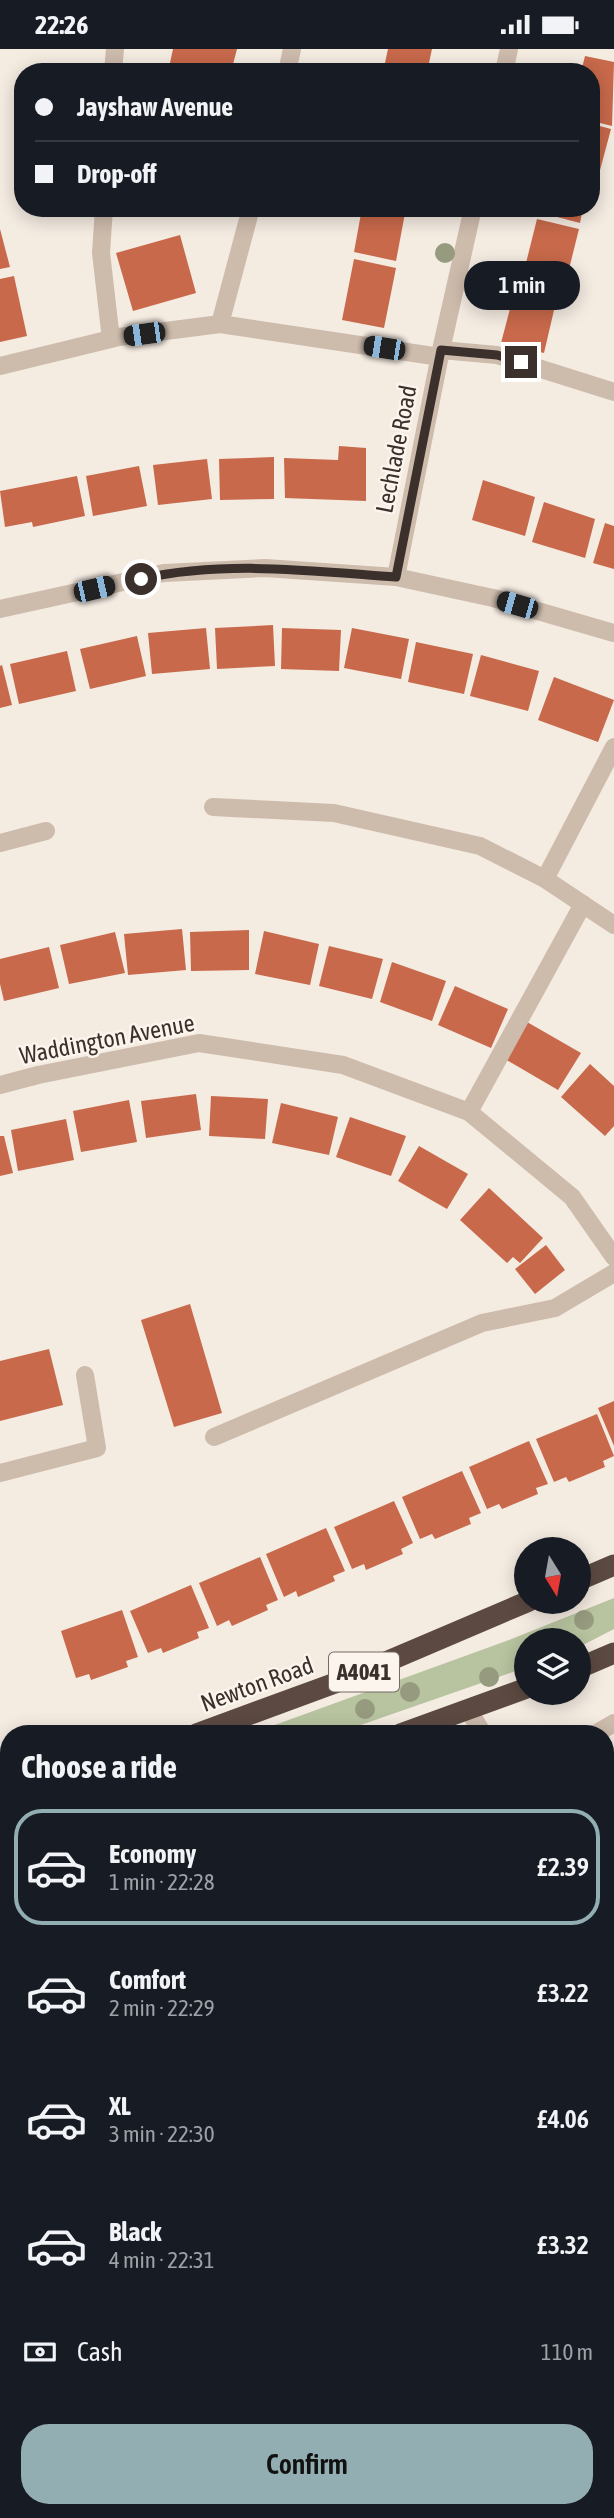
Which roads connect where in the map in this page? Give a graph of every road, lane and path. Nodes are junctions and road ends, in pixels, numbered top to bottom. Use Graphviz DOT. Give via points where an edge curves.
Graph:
graph roads {
  1 [pos="104,217"];
  2 [pos="249,217"];
  3 [pos="471,217"];
  4 [pos="220,324"];
  5 [pos="111,339"];
  6 [pos="440,353"];
  7 [pos="0,366"];
  8 [pos="614,392"];
  9 [pos="396,577"];
  10 [pos="0,609"];
  11 [pos="614,633"];
  12 [pos="614,747"];
  13 [pos="214,807"];
  14 [pos="46,831"];
  15 [pos="0,843"];
  16 [pos="545,879"];
  17 [pos="583,904"];
  18 [pos="614,925"];
  19 [pos="0,1085"];
  20 [pos="469,1112"];
  21 [pos="614,1257"];
  22 [pos="614,1273"];
  23 [pos="85,1375"];
  24 [pos="214,1437"];
  25 [pos="0,1473"];
  26 [pos="614,1565"];
  27 [pos="592,1574"];
  28 [pos="514,1608"];
  29 [pos="614,1653"];
  30 [pos="591,1663"];
  31 [pos="514,1693"];
  32 [pos="468,1709"];
  33 [pos="221,1725"];
  34 [pos="424,1725"];
  35 [pos="478,1725"];
  1 -- 5 [label="street" via="102,253"];
  2 -- 4 [label="street"];
  3 -- 6 [label="street, Lechlade Road"];
  4 -- 5 [label="street"];
  4 -- 6 [label="street"];
  5 -- 7 [label="street"];
  6 -- 8 [label="street" via="497,355"];
  6 -- 9 [label="street, Lechlade Road"];
  9 -- 10 [label="street" via="265,568 164,573"];
  9 -- 11 [label="street" via="493,598"];
  12 -- 16 [label="street"];
  13 -- 16 [label="street" via="334,813 480,846"];
  14 -- 15 [label="street"];
  16 -- 17 [label="street"];
  17 -- 18 [label="street"];
  17 -- 20 [label="street"];
  19 -- 20 [label="street, Waddington Avenue" via="200,1043 343,1065"];
  20 -- 21 [label="street, Waddington Avenue" via="572,1197"];
  22 -- 24 [label="street" via="555,1308 482,1323"];
  23 -- 25 [label="street" via="97,1448"];
  26 -- 27 [label="highway"];
  28 -- 33 [label="highway, Newton Road / A4041" via="346,1679"];
  29 -- 30 [label="highway"];
  31 -- 32 [label="highway"];
  32 -- 34 [label="highway"];
  32 -- 35 [label="street"];
}
